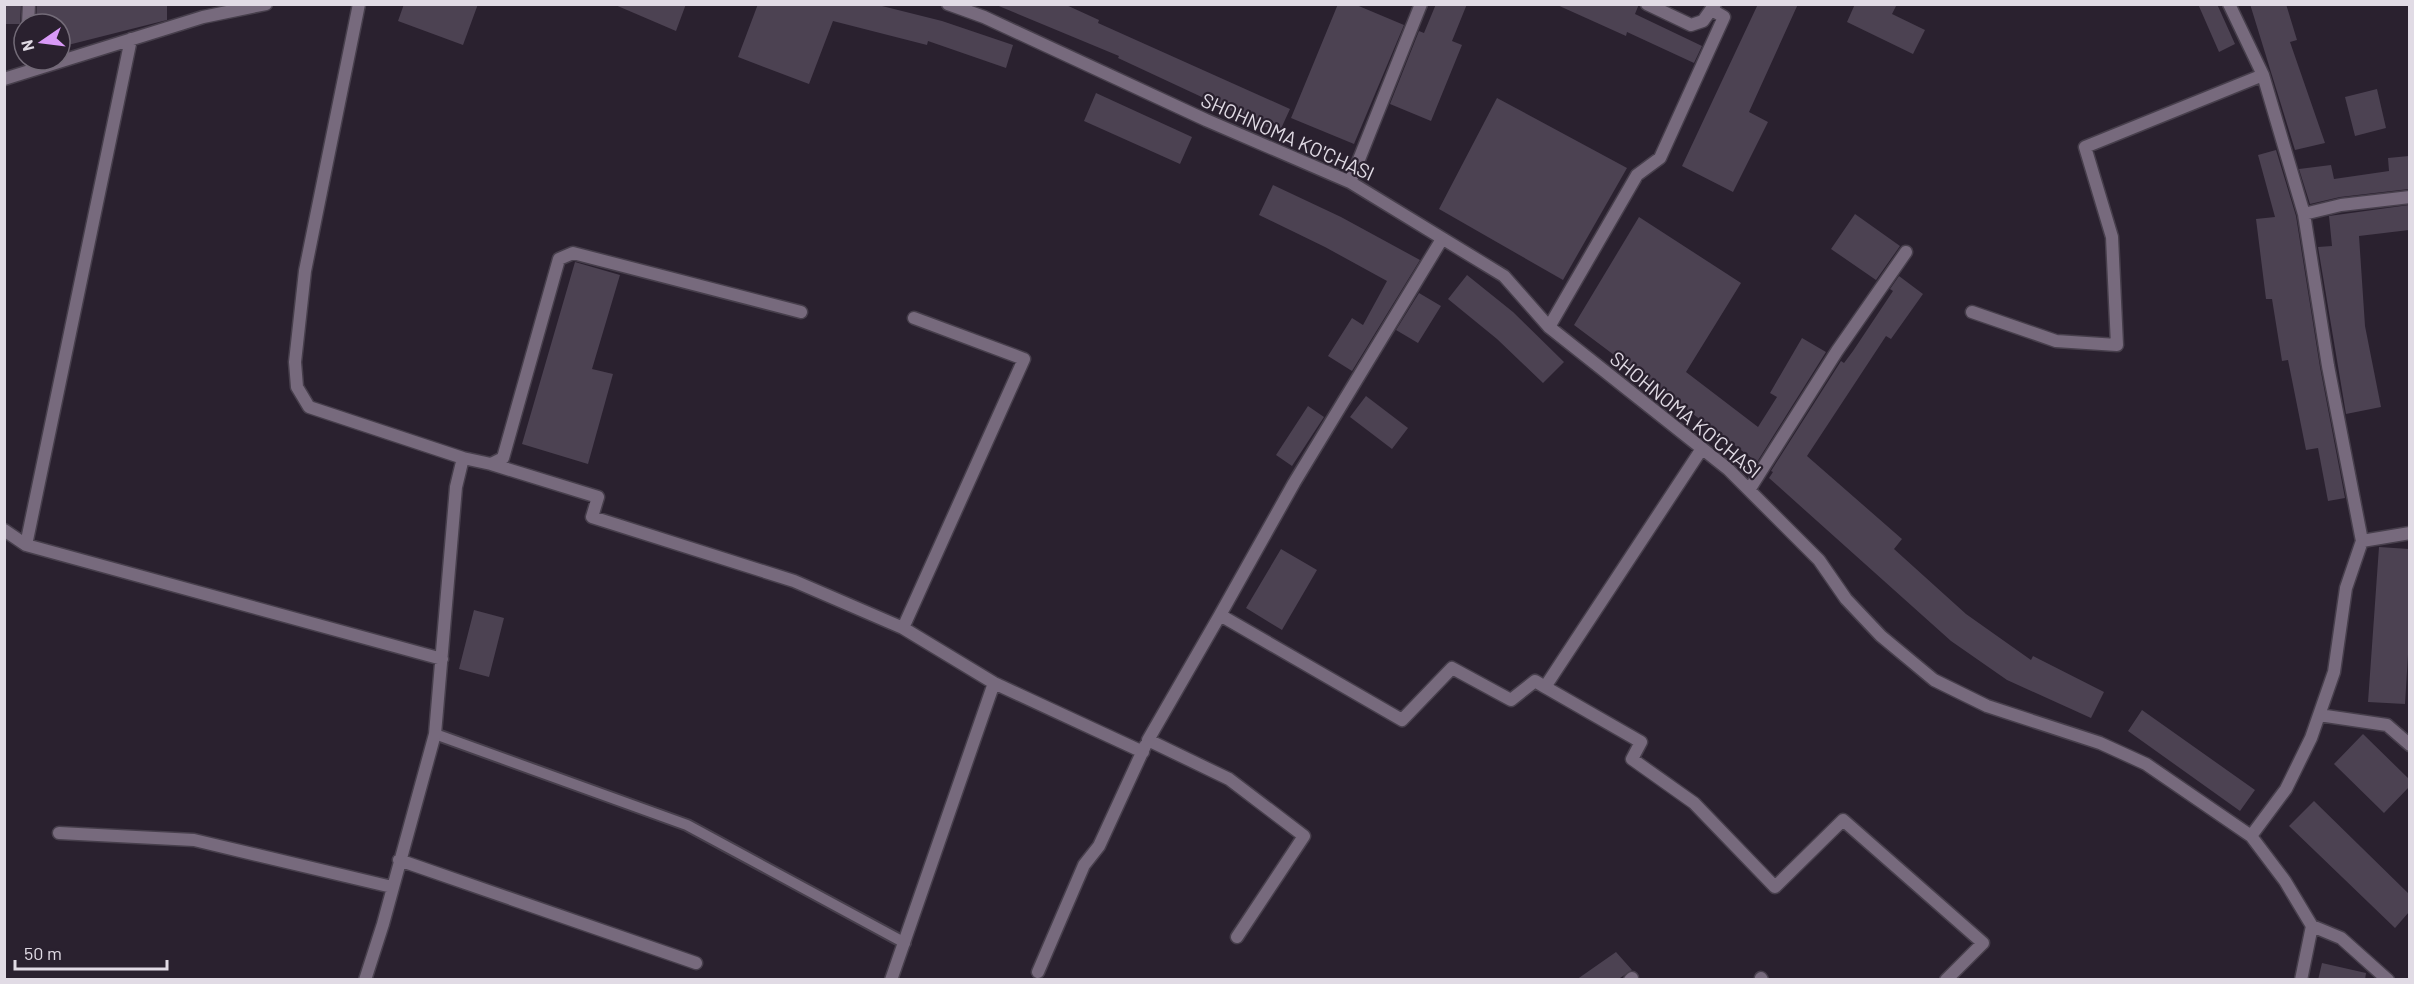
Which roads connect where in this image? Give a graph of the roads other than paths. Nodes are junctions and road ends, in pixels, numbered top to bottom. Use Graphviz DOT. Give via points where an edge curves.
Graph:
graph roads {
  1 [pos="266,4"];
  2 [pos="359,4"];
  3 [pos="948,4"];
  4 [pos="1421,4"];
  5 [pos="1647,4"];
  6 [pos="2229,4"];
  7 [pos="1713,7"];
  8 [pos="131,39"];
  9 [pos="72,54"];
  10 [pos="2263,75"];
  11 [pos="1350,182"];
  12 [pos="2409,197"];
  13 [pos="2304,214"];
  14 [pos="1442,239"];
  15 [pos="1906,252"];
  16 [pos="801,312"];
  17 [pos="1972,312"];
  18 [pos="914,318"];
  19 [pos="1549,327"];
  20 [pos="1701,450"];
  21 [pos="463,458"];
  22 [pos="491,464"];
  23 [pos="1749,490"];
  24 [pos="4,530"];
  25 [pos="2409,533"];
  26 [pos="2362,541"];
  27 [pos="26,545"];
  28 [pos="1220,615"];
  29 [pos="903,628"];
  30 [pos="442,659"];
  31 [pos="994,683"];
  32 [pos="1545,687"];
  33 [pos="2319,715"];
  34 [pos="435,734"];
  35 [pos="1148,740"];
  36 [pos="2409,745"];
  37 [pos="1143,752"];
  38 [pos="59,832"];
  39 [pos="2251,836"];
  40 [pos="399,861"];
  41 [pos="392,887"];
  42 [pos="2312,926"];
  43 [pos="1237,937"];
  44 [pos="905,943"];
  45 [pos="696,963"];
  46 [pos="1038,972"];
  47 [pos="365,980"];
  48 [pos="891,980"];
  49 [pos="1946,980"];
  50 [pos="2301,980"];
  51 [pos="2388,980"];
  1 -- 8 [label="street" via="203,17"];
  2 -- 21 [label="street" via="305,271 295,362 297,387 309,407"];
  3 -- 11 [label="street, SHOHNOMA KO'CHASI"];
  4 -- 11 [label="street"];
  5 -- 7 [label="street" via="1691,25 1704,21"];
  6 -- 10 [label="street"];
  7 -- 19 [label="street" via="1724,17 1660,158 1637,175"];
  8 -- 9 [label="street"];
  8 -- 27 [label="street"];
  10 -- 13 [label="street"];
  10 -- 17 [label="street" via="2085,147 2112,237 2117,345 2056,341"];
  11 -- 14 [label="street, SHOHNOMA KO'CHASI"];
  12 -- 13 [label="street"];
  13 -- 26 [label="street"];
  14 -- 19 [label="street, SHOHNOMA KO'CHASI" via="1504,276"];
  14 -- 28 [label="street" via="1294,483"];
  15 -- 23 [label="street" via="1837,351"];
  16 -- 22 [label="street" via="573,253 564,254 559,259 503,458"];
  18 -- 29 [label="street" via="1024,359"];
  19 -- 20 [label="street, SHOHNOMA KO'CHASI"];
  20 -- 23 [label="street, SHOHNOMA KO'CHASI"];
  20 -- 32 [label="street"];
  21 -- 22 [label="street"];
  21 -- 30 [label="street" via="456,488"];
  22 -- 29 [label="street" via="598,497 592,517 794,581"];
  23 -- 39 [label="street, SHOHNOMA KO'CHASI" via="1819,560 1846,599 1881,636 1934,680 1987,706 2100,743 2146,764"];
  24 -- 27 [label="street"];
  25 -- 26 [label="street"];
  26 -- 33 [label="street" via="2346,588 2334,672"];
  27 -- 30 [label="street"];
  28 -- 32 [label="street" via="1402,720 1452,668 1511,700 1535,681"];
  28 -- 35 [label="street"];
  29 -- 31 [label="street"];
  30 -- 34 [label="street"];
  31 -- 37 [label="street"];
  31 -- 44 [label="street"];
  32 -- 49 [label="street" via="1641,742 1632,759 1694,803 1775,886 1843,820 1983,943"];
  33 -- 36 [label="street" via="2387,725"];
  33 -- 39 [label="street" via="2286,789"];
  34 -- 40 [label="street"];
  34 -- 44 [label="lane" via="687,825"];
  35 -- 37 [label="street"];
  35 -- 43 [label="street" via="1229,779 1304,836"];
  37 -- 46 [label="street" via="1099,846 1084,864"];
  38 -- 41 [label="street" via="194,840"];
  39 -- 42 [label="street, SHOHNOMA KO'CHASI"];
  40 -- 41 [label="street"];
  40 -- 45 [label="street"];
  41 -- 47 [label="street"];
  42 -- 50 [label="street"];
  42 -- 51 [label="street" via="2341,938"];
  44 -- 48 [label="street"];
}
